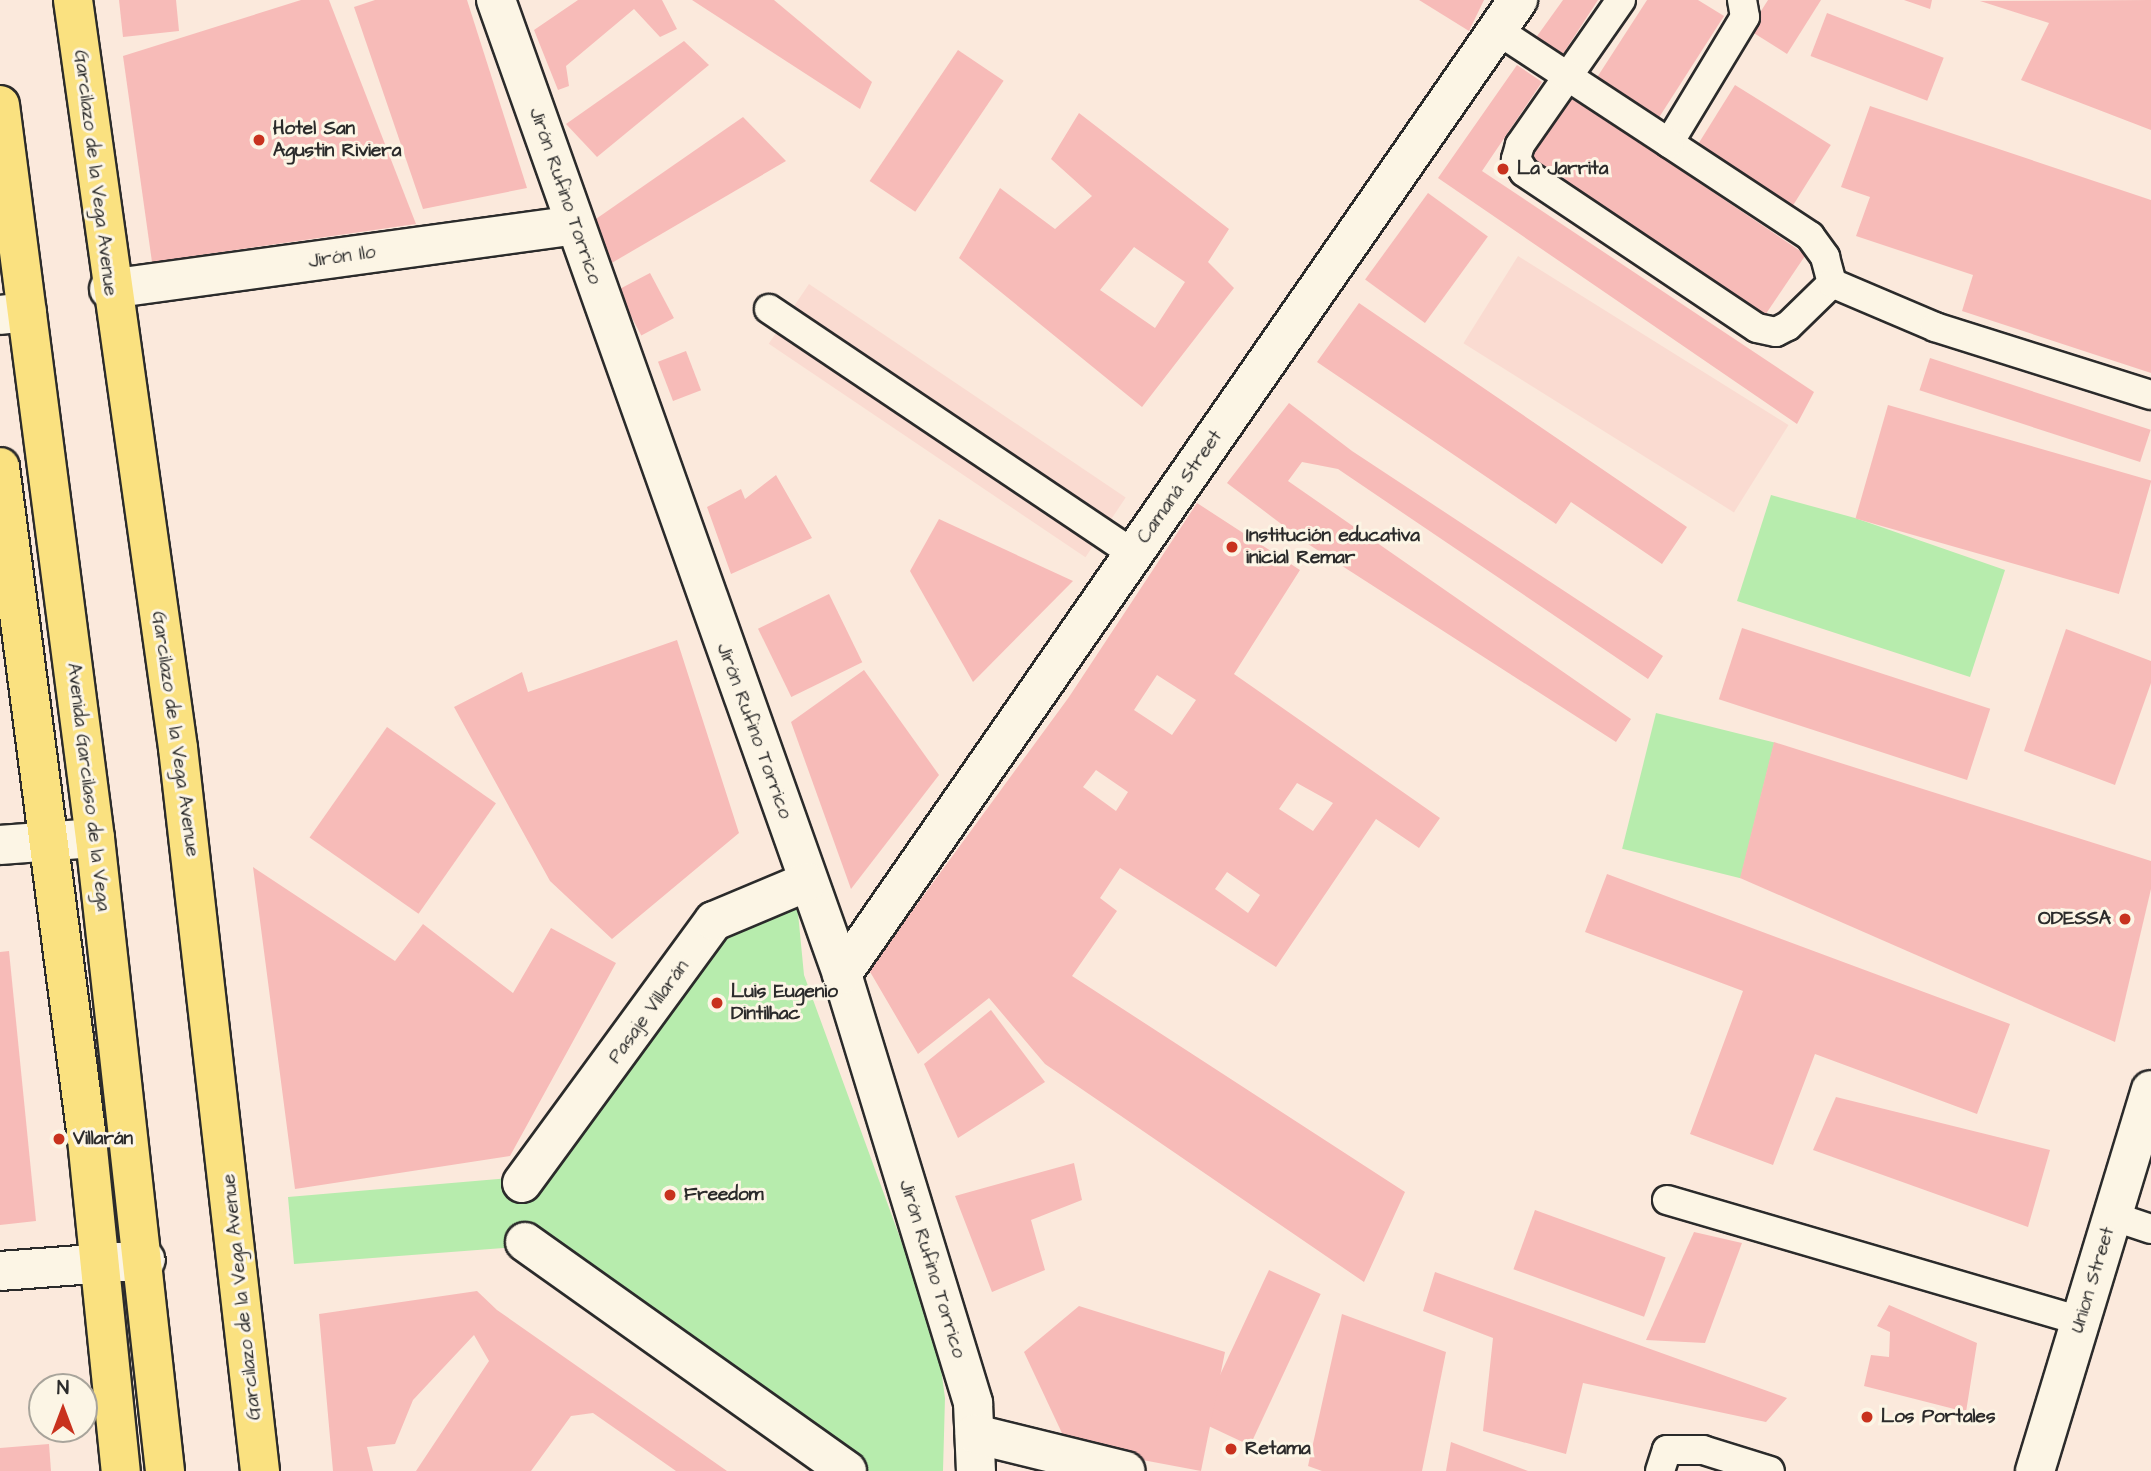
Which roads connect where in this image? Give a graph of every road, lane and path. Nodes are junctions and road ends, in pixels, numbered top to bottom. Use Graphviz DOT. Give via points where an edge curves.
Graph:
graph roads {
  1 [pos="73,0"];
  2 [pos="496,0"];
  3 [pos="1621,0"];
  4 [pos="1742,0"];
  5 [pos="1508,15"];
  6 [pos="1567,77"];
  7 [pos="0,105"];
  8 [pos="1670,143"];
  9 [pos="575,225"];
  10 [pos="1832,283"];
  11 [pos="109,289"];
  12 [pos="769,309"];
  13 [pos="14,313"];
  14 [pos="2151,395"];
  15 [pos="0,467"];
  16 [pos="1134,554"];
  17 [pos="95,838"];
  18 [pos="50,842"];
  19 [pos="0,845"];
  20 [pos="807,881"];
  21 [pos="842,974"];
  22 [pos="2151,1090"];
  23 [pos="522,1183"];
  24 [pos="1667,1200"];
  25 [pos="2112,1216"];
  26 [pos="2151,1229"];
  27 [pos="525,1242"];
  28 [pos="146,1260"];
  29 [pos="102,1263"];
  30 [pos="0,1271"];
  31 [pos="2080,1321"];
  32 [pos="975,1434"];
  33 [pos="121,1471"];
  34 [pos="166,1471"];
  35 [pos="260,1471"];
  36 [pos="846,1471"];
  37 [pos="976,1471"];
  38 [pos="1126,1471"];
  39 [pos="1660,1471"];
  40 [pos="1770,1471"];
  41 [pos="2035,1471"];
  1 -- 11 [label="main road, Garcilazo de la Vega Avenue"];
  2 -- 9 [label="street, Jirón Rufino Torrico"];
  3 -- 6 [label="lane"];
  4 -- 8 [label="lane" via="1745,17"];
  5 -- 6 [label="lane"];
  5 -- 16 [label="street, Camaná Street"];
  6 -- 8 [label="lane"];
  6 -- 10 [label="lane" via="1520,145 1516,159 1524,172 1757,328 1776,332 1788,326"];
  7 -- 13 [label="main road, Avenida Garcilaso de la Vega"];
  8 -- 10 [label="lane" via="1810,236 1825,257"];
  9 -- 11 [label="street, Jirón Ilo"];
  9 -- 20 [label="street, Jirón Rufino Torrico"];
  10 -- 14 [label="lane" via="1936,327"];
  11 -- 35 [label="main road, Garcilazo de la Vega Avenue" via="180,761"];
  12 -- 16 [label="lane"];
  13 -- 17 [label="main road, Avenida Garcilaso de la Vega"];
  15 -- 18 [label="main road"];
  16 -- 21 [label="street, Camaná Street"];
  17 -- 18 [label="street"];
  17 -- 28 [label="main road, Avenida Garcilaso de la Vega"];
  18 -- 19 [label="street"];
  18 -- 29 [label="main road"];
  20 -- 21 [label="street, Jirón Rufino Torrico"];
  20 -- 23 [label="street, Pasaje Villarán" via="714,921"];
  21 -- 32 [label="street, Jirón Rufino Torrico" via="973,1403"];
  22 -- 25 [label="street, Union Street"];
  24 -- 31 [label="lane"];
  25 -- 26 [label="lane"];
  25 -- 31 [label="street, Union Street"];
  27 -- 36 [label="street"];
  28 -- 29 [label="street"];
  28 -- 34 [label="main road, Avenida Garcilaso de la Vega"];
  29 -- 30 [label="street"];
  29 -- 33 [label="main road"];
  31 -- 41 [label="street, Union Street"];
  32 -- 37 [label="street, Jirón Rufino Torrico"];
  32 -- 38 [label="street"];
  39 -- 40 [label="lane" via="1667,1450 1703,1450"];
}
